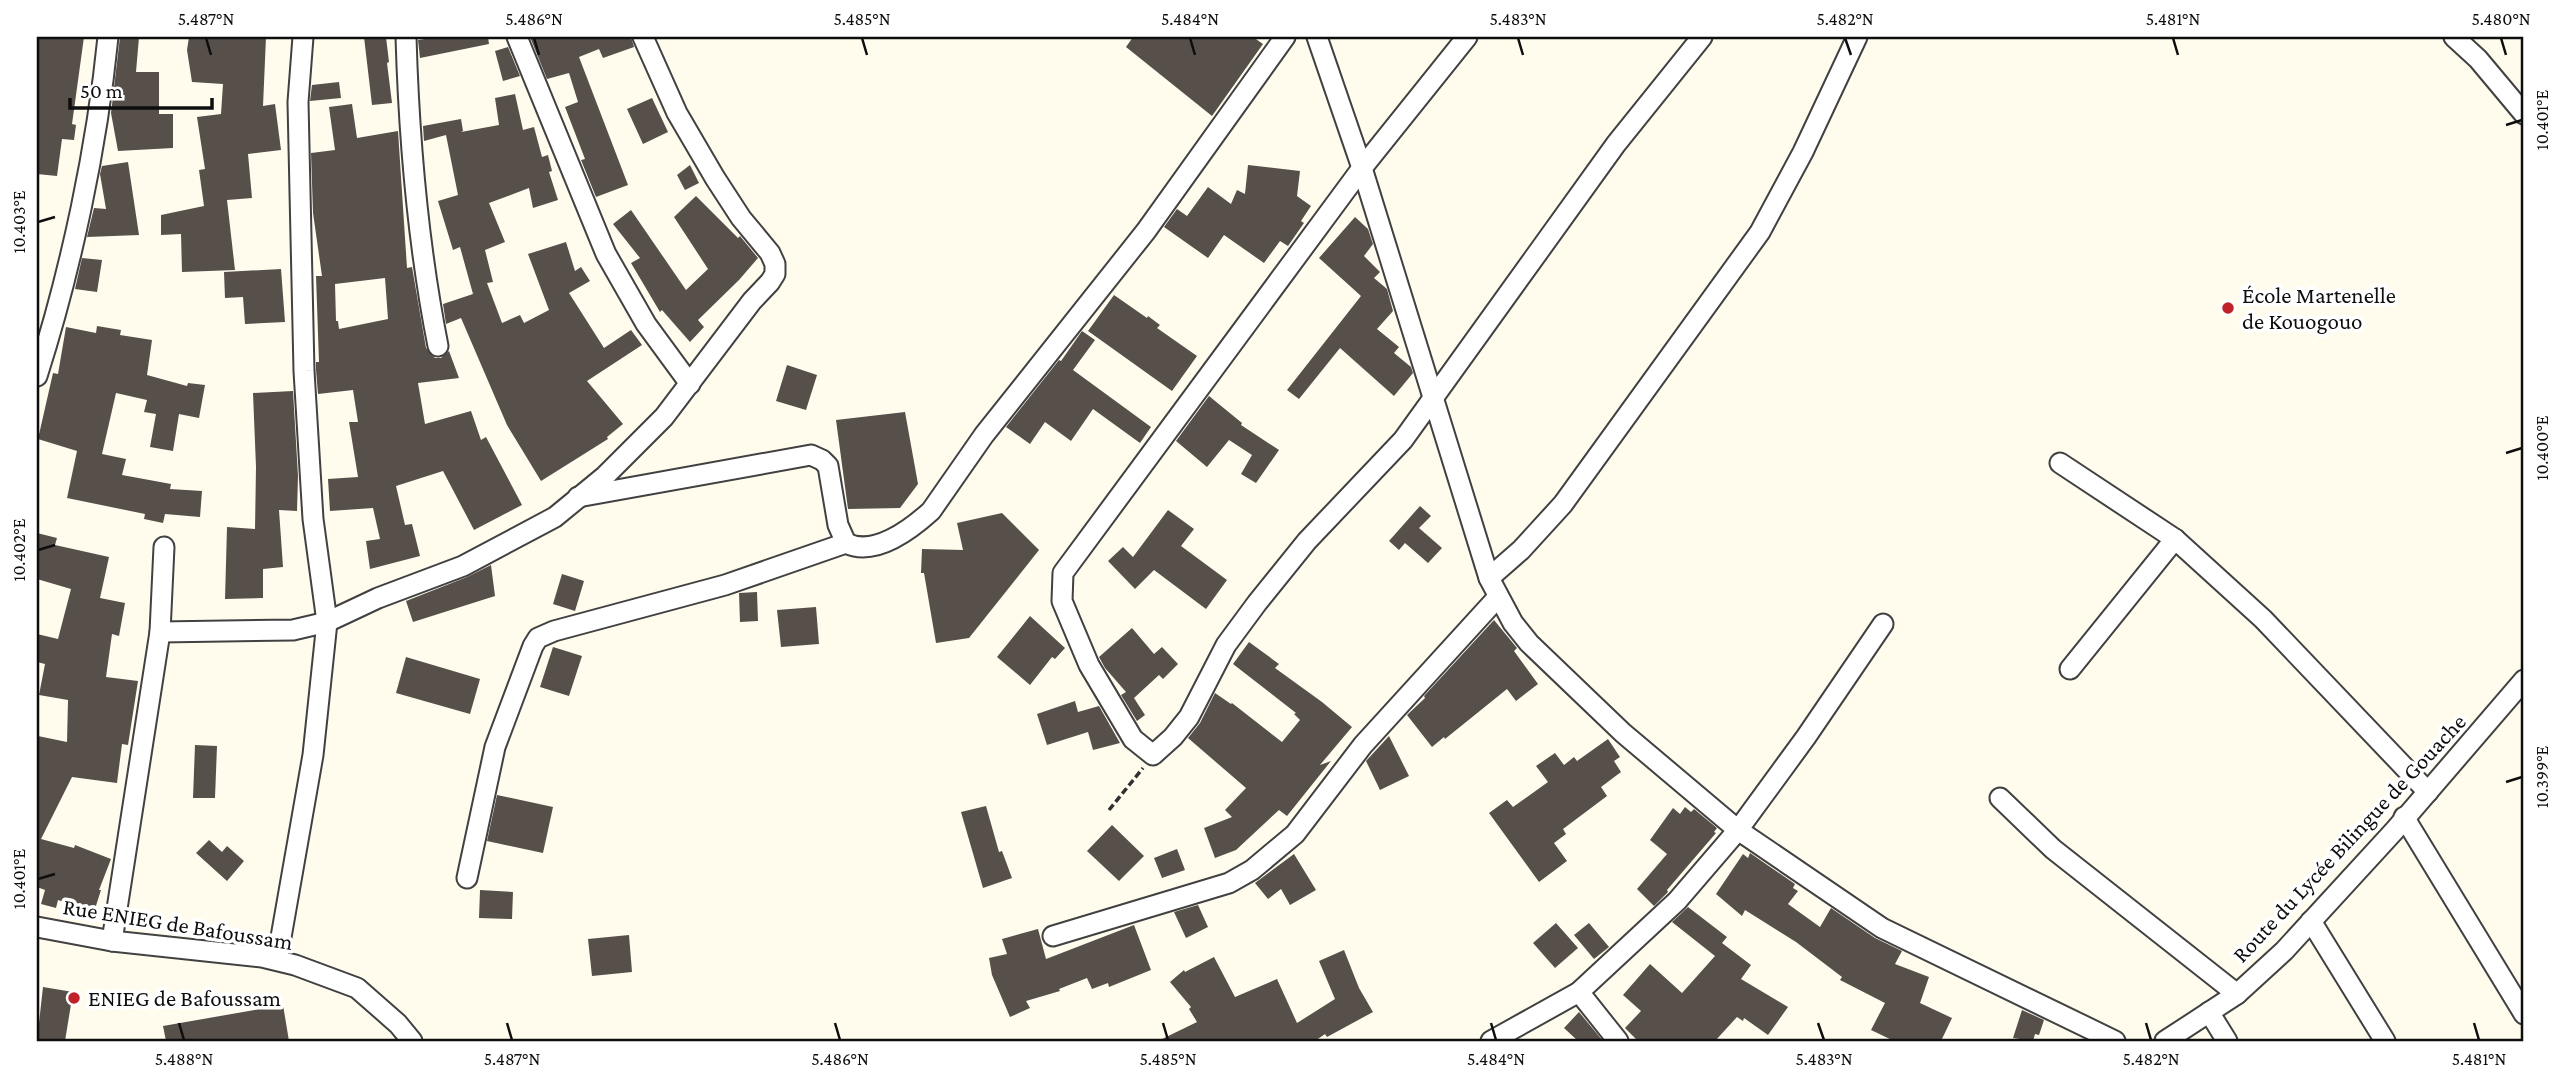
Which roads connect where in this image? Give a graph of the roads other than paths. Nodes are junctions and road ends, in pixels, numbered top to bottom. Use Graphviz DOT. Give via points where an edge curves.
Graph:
graph roads {
  1 [pos="108,37"];
  2 [pos="303,37"];
  3 [pos="406,37"];
  4 [pos="517,37"];
  5 [pos="643,37"];
  6 [pos="1285,37"];
  7 [pos="1317,37"];
  8 [pos="1467,37"];
  9 [pos="1702,37"];
  10 [pos="1857,37"];
  11 [pos="2454,37"];
  12 [pos="2524,114"];
  13 [pos="1362,168"];
  14 [pos="438,346"];
  15 [pos="37,376"];
  16 [pos="690,384"];
  17 [pos="1435,397"];
  18 [pos="2060,463"];
  19 [pos="578,497"];
  20 [pos="2175,539"];
  21 [pos="846,543"];
  22 [pos="163,547"];
  23 [pos="1489,578"];
  24 [pos="1498,597"];
  25 [pos="327,622"];
  26 [pos="1883,624"];
  27 [pos="160,632"];
  28 [pos="2070,670"];
  29 [pos="2524,680"];
  30 [pos="2428,792"];
  31 [pos="2000,798"];
  32 [pos="2404,817"];
  33 [pos="1738,830"];
  34 [pos="467,878"];
  35 [pos="2311,921"];
  36 [pos="37,927"];
  37 [pos="1052,936"];
  38 [pos="112,941"];
  39 [pos="277,960"];
  40 [pos="1579,992"];
  41 [pos="2237,994"];
  42 [pos="2209,1012"];
  43 [pos="2524,1014"];
  44 [pos="412,1041"];
  45 [pos="1491,1041"];
  46 [pos="1618,1041"];
  47 [pos="2115,1041"];
  48 [pos="2165,1041"];
  49 [pos="2227,1041"];
  50 [pos="2385,1041"];
  1 -- 15 [label="street" via="85,184"];
  2 -- 25 [label="street" via="298,102 304,371 313,519"];
  3 -- 14 [label="street" via="408,109 425,282"];
  4 -- 16 [label="street" via="606,254 646,324"];
  5 -- 16 [label="street" via="677,113 708,167 775,264 770,282"];
  6 -- 21 [label="street" via="1146,231 984,435 931,511 882,544 855,548"];
  7 -- 13 [label="street"];
  8 -- 13 [label="street"];
  9 -- 17 [label="street" via="1616,144"];
  10 -- 23 [label="street" via="1760,232 1563,504"];
  11 -- 12 [label="street"];
  13 -- 17 [label="street"];
  13 -- 17 [label="street" via="1063,573 1062,601 1089,665 1133,739 1153,755 1173,737 1189,717 1226,645 1257,603 1307,541 1403,440"];
  16 -- 19 [label="street" via="664,417"];
  17 -- 23 [label="street"];
  18 -- 20 [label="street"];
  19 -- 21 [label="street" via="811,455 828,466 838,525"];
  19 -- 25 [label="street" via="555,517 463,566"];
  20 -- 28 [label="street"];
  20 -- 30 [label="street" via="2263,619"];
  21 -- 34 [label="street" via="725,585 538,639 495,747"];
  22 -- 27 [label="street"];
  23 -- 24 [label="street"];
  24 -- 33 [label="street" via="1529,643 1623,733"];
  24 -- 37 [label="street" via="1363,745 1295,834 1252,870 1229,883"];
  25 -- 27 [label="street" via="293,630"];
  25 -- 39 [label="street" via="313,755"];
  26 -- 33 [label="street"];
  27 -- 38 [label="street"];
  29 -- 30 [label="street, Route du Lycée Bilingue de Gouache"];
  30 -- 32 [label="street, Route du Lycée Bilingue de Gouache"];
  31 -- 41 [label="street" via="2053,849"];
  32 -- 35 [label="street, Route du Lycée Bilingue de Gouache"];
  32 -- 43 [label="street"];
  33 -- 40 [label="street" via="1677,901"];
  33 -- 47 [label="street" via="1882,928"];
  35 -- 41 [label="street, Route du Lycée Bilingue de Gouache"];
  35 -- 50 [label="street"];
  36 -- 38 [label="street, Rue ENIEG de Bafoussam"];
  38 -- 39 [label="street, Rue ENIEG de Bafoussam"];
  39 -- 44 [label="street, Rue ENIEG de Bafoussam" via="357,988"];
  40 -- 45 [label="street"];
  40 -- 46 [label="street"];
  41 -- 42 [label="street, Route du Lycée Bilingue de Gouache"];
  42 -- 48 [label="street, Route du Lycée Bilingue de Gouache"];
  42 -- 49 [label="street"];
}
